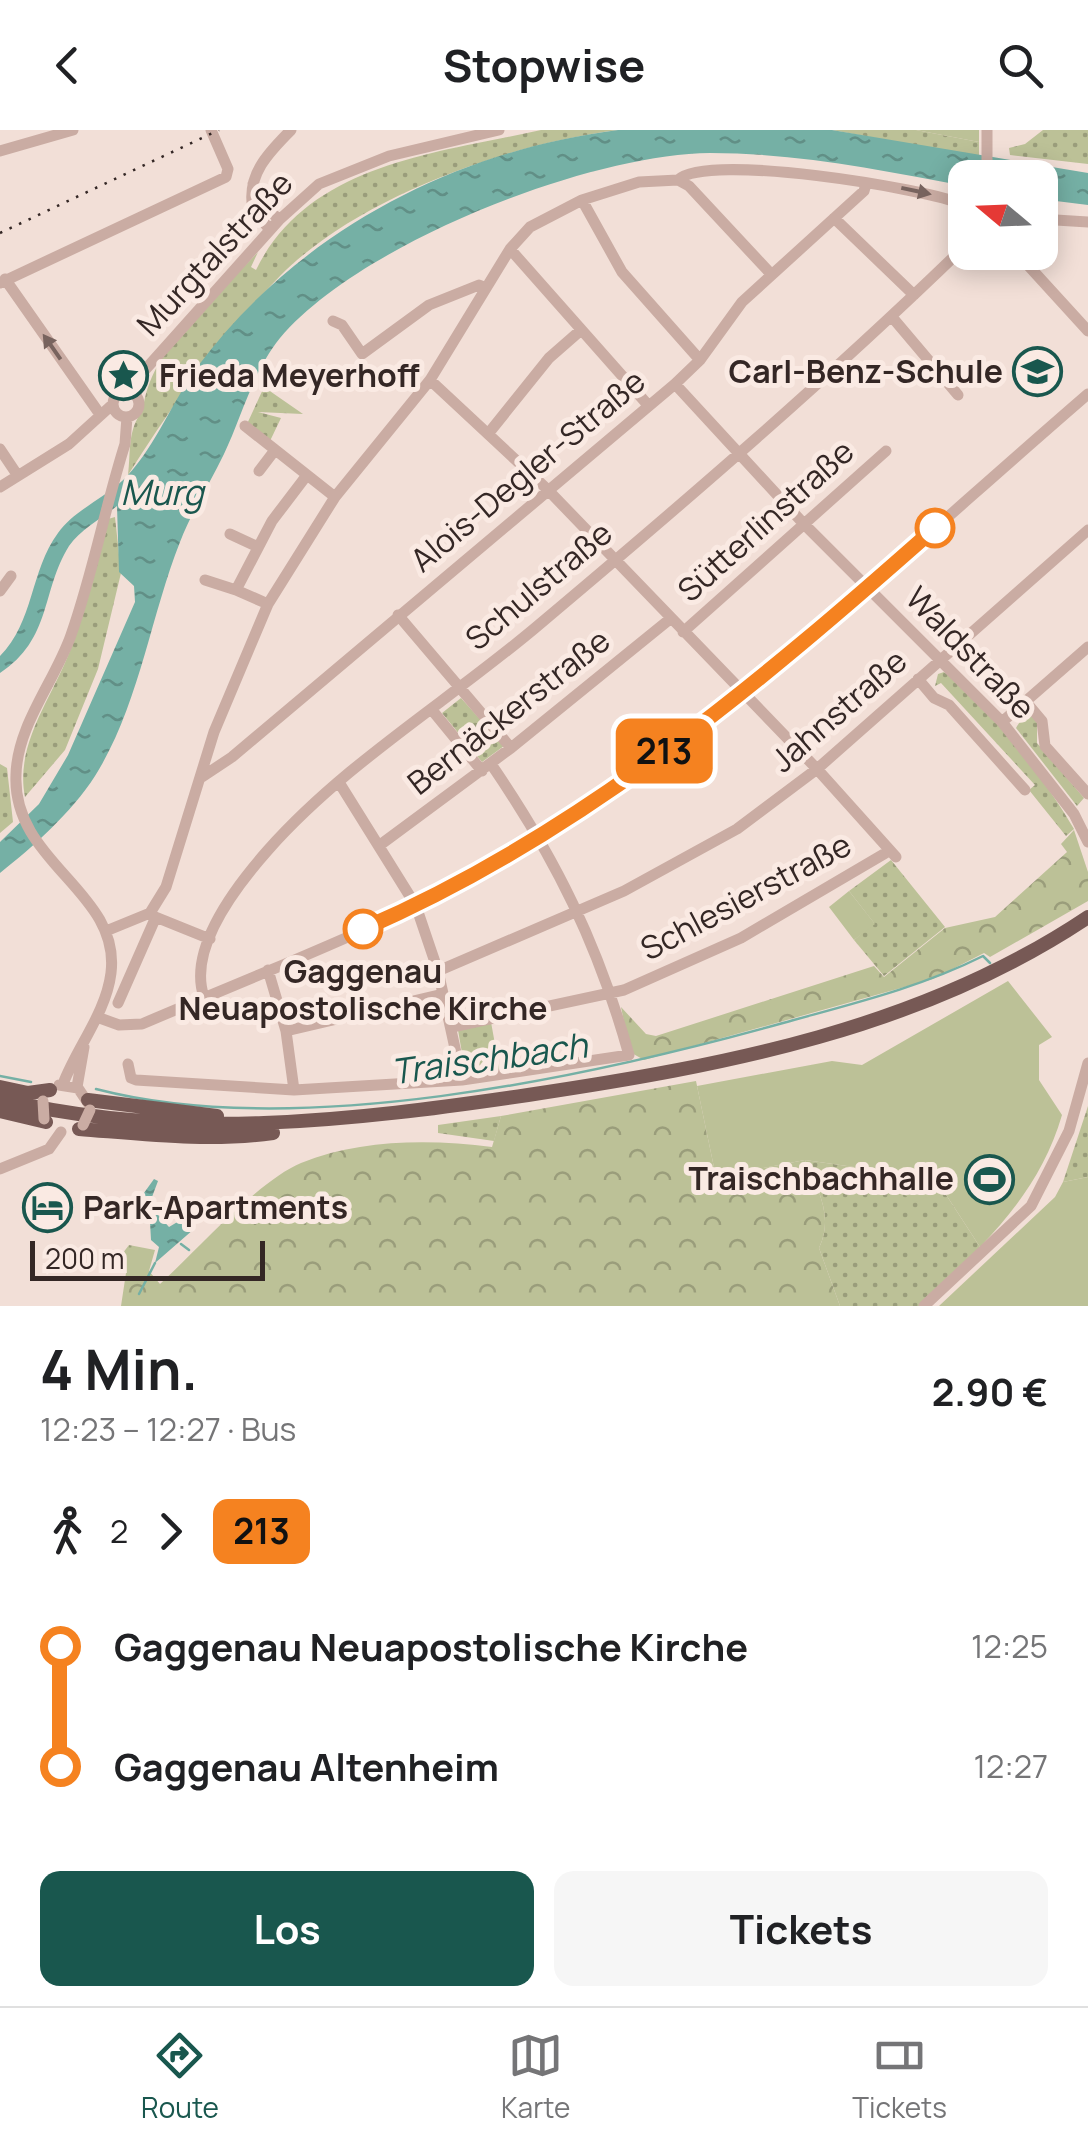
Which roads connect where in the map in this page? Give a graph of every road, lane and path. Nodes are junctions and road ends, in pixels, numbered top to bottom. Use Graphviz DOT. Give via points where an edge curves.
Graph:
graph roads {
  1 [pos="73,130"];
  2 [pos="211,130"];
  3 [pos="291,130"];
  4 [pos="499,130"];
  5 [pos="987,133"];
  6 [pos="0,152"];
  7 [pos="987,160"];
  8 [pos="678,180"];
  9 [pos="254,184"];
  10 [pos="866,184"];
  11 [pos="582,200"];
  12 [pos="948,200"];
  13 [pos="834,218"];
  14 [pos="279,220"];
  15 [pos="1058,220"];
  16 [pos="1088,222"];
  17 [pos="270,230"];
  18 [pos="510,249"];
  19 [pos="948,262"];
  20 [pos="1032,270"];
  21 [pos="770,274"];
  22 [pos="2,281"];
  23 [pos="484,287"];
  24 [pos="914,294"];
  25 [pos="892,316"];
  26 [pos="333,321"];
  27 [pos="581,330"];
  28 [pos="1088,331"];
  29 [pos="700,360"];
  30 [pos="430,380"];
  31 [pos="675,384"];
  32 [pos="132,393"];
  33 [pos="958,394"];
  34 [pos="1088,394"];
  35 [pos="648,406"];
  36 [pos="119,411"];
  37 [pos="99,413"];
  38 [pos="245,426"];
  39 [pos="87,428"];
  40 [pos="488,434"];
  41 [pos="0,449"];
  42 [pos="275,450"];
  43 [pos="886,451"];
  44 [pos="737,453"];
  45 [pos="259,470"];
  46 [pos="306,475"];
  47 [pos="18,476"];
  48 [pos="0,487"];
  49 [pos="547,489"];
  50 [pos="335,498"];
  51 [pos="803,524"];
  52 [pos="1088,530"];
  53 [pos="230,534"];
  54 [pos="258,547"];
  55 [pos="614,560"];
  56 [pos="11,576"];
  57 [pos="205,580"];
  58 [pos="868,588"];
  59 [pos="236,590"];
  60 [pos="0,591"];
  61 [pos="268,604"];
  62 [pos="398,615"];
  63 [pos="670,618"];
  64 [pos="683,632"];
  65 [pos="1088,647"];
  66 [pos="940,661"];
  67 [pos="918,679"];
  68 [pos="460,688"];
  69 [pos="741,693"];
  70 [pos="1026,702"];
  71 [pos="432,710"];
  72 [pos="1002,722"];
  73 [pos="511,748"];
  74 [pos="487,768"];
  75 [pos="818,769"];
  76 [pos="200,782"];
  77 [pos="340,784"];
  78 [pos="1025,790"];
  79 [pos="1088,794"];
  80 [pos="541,838"];
  81 [pos="1088,842"];
  82 [pos="380,845"];
  83 [pos="416,906"];
  84 [pos="580,910"];
  85 [pos="153,916"];
  86 [pos="1088,917"];
  87 [pos="106,931"];
  88 [pos="210,939"];
  89 [pos="268,970"];
  90 [pos="438,971"];
  91 [pos="611,990"];
  92 [pos="443,994"];
  93 [pos="204,997"];
  94 [pos="118,1003"];
  95 [pos="95,1020"];
  96 [pos="452,1027"];
  97 [pos="286,1031"];
  98 [pos="1088,1063"];
  99 [pos="128,1064"];
  100 [pos="462,1080"];
  101 [pos="0,1087"];
  102 [pos="77,1087"];
  103 [pos="294,1090"];
  104 [pos="52,1091"];
  105 [pos="0,1099"];
  106 [pos="89,1105"];
  107 [pos="0,1110"];
  108 [pos="45,1120"];
  109 [pos="307,1124"];
  110 [pos="81,1127"];
  111 [pos="61,1132"];
  112 [pos="0,1169"];
  113 [pos="924,1306"];
  1 -- 6 [label="street"];
  2 -- 22 [label="street" via="226,176"];
  3 -- 9 [label="street" via="265,156"];
  4 -- 14 [label="street, Murgtalstraße" via="343,171"];
  5 -- 7 [label="street"];
  8 -- 10 [label="street" via="686,172 740,169"];
  8 -- 11 [label="street" via="639,182"];
  8 -- 21 [label="street"];
  9 -- 14 [label="street"];
  9 -- 17 [label="street" via="253,209"];
  10 -- 12 [label="street, one-way"];
  10 -- 13 [label="street, Alois-Degler-Straße"];
  11 -- 18 [label="street" via="530,226"];
  11 -- 29 [label="street" via="622,272"];
  13 -- 21 [label="street, Alois-Degler-Straße"];
  13 -- 24 [label="street"];
  14 -- 17 [label="street, Murgtalstraße"];
  15 -- 16 [label="street"];
  17 -- 32 [label="street, Murgtalstraße"];
  18 -- 23 [label="street"];
  18 -- 27 [label="street"];
  19 -- 24 [label="street, Schulstraße"];
  20 -- 28 [label="street"];
  21 -- 29 [label="street, Alois-Degler-Straße" via="721,326"];
  37 -- 22 [label="street, one-way"];
  23 -- 26 [label="street" via="429,304 362,354"];
  23 -- 30 [label="street"];
  24 -- 25 [label="street, Schulstraße"];
  25 -- 33 [label="street"];
  25 -- 44 [label="street, Schulstraße"];
  27 -- 35 [label="street"];
  27 -- 40 [label="street" via="548,358"];
  29 -- 31 [label="street, Alois-Degler-Straße"];
  30 -- 40 [label="street"];
  30 -- 50 [label="street"];
  31 -- 35 [label="street, Alois-Degler-Straße"];
  31 -- 44 [label="street, Waldstraße"];
  32 -- 36 [label="street, Murgtalstraße" via="117,394"];
  32 -- 36 [label="street, Murgtalstraße" via="138,408"];
  34 -- 58 [label="street"];
  35 -- 49 [label="street, Alois-Degler-Straße"];
  36 -- 37 [label="street, Murgtalstraße"];
  36 -- 39 [label="street, Murgtalstraße"];
  36 -- 87 [label="street" via="126,437 70,637 17,758 16,792 22,820"];
  37 -- 39 [label="street, Murgtalstraße"];
  38 -- 42 [label="street"];
  39 -- 47 [label="street, Murgtalstraße"];
  40 -- 49 [label="street"];
  41 -- 47 [label="street"];
  42 -- 45 [label="street"];
  42 -- 46 [label="street"];
  43 -- 51 [label="street, Sütterlinstraße"];
  44 -- 51 [label="street, Waldstraße"];
  44 -- 55 [label="street, Schulstraße"];
  46 -- 50 [label="street"];
  46 -- 54 [label="street"];
  47 -- 48 [label="street, Murgtalstraße"];
  49 -- 55 [label="street"];
  49 -- 62 [label="street, Alois-Degler-Straße"];
  50 -- 61 [label="street"];
  51 -- 58 [label="street, Waldstraße"];
  51 -- 64 [label="street, Sütterlinstraße"];
  52 -- 66 [label="street, Jahnstraße"];
  53 -- 54 [label="street"];
  54 -- 59 [label="street"];
  55 -- 63 [label="street"];
  55 -- 68 [label="street, Schulstraße"];
  56 -- 60 [label="street"];
  57 -- 59 [label="street"];
  58 -- 66 [label="street, Waldstraße"];
  58 -- 69 [label="street"];
  59 -- 61 [label="street"];
  61 -- 76 [label="street" via="235,673"];
  62 -- 68 [label="street"];
  62 -- 76 [label="street, Alois-Degler-Straße"];
  63 -- 64 [label="street"];
  63 -- 73 [label="street, Bernäckerstraße"];
  64 -- 69 [label="street"];
  65 -- 70 [label="street"];
  66 -- 67 [label="street, Jahnstraße"];
  66 -- 72 [label="street, Waldstraße"];
  67 -- 75 [label="street, Jahnstraße"];
  67 -- 78 [label="street"];
  68 -- 71 [label="street, Schulstraße"];
  68 -- 73 [label="street"];
  69 -- 75 [label="street"];
  69 -- 80 [label="street"];
  70 -- 72 [label="street"];
  70 -- 79 [label="street" via="1042,721 1046,746"];
  71 -- 74 [label="street"];
  71 -- 77 [label="street, Schulstraße"];
  72 -- 81 [label="street, Waldstraße"];
  73 -- 74 [label="street, Bernäckerstraße"];
  74 -- 80 [label="street"];
  74 -- 82 [label="street, Bernäckerstraße"];
  75 -- 84 [label="street, Jahnstraße" via="737,829"];
  75 -- 91 [label="street, Schlesierstraße" via="892,854 742,938"];
  76 -- 85 [label="street"];
  77 -- 82 [label="street"];
  77 -- 88 [label="street, Schulstraße" via="270,848 236,890"];
  80 -- 83 [label="street"];
  80 -- 84 [label="street"];
  82 -- 83 [label="street"];
  83 -- 89 [label="street"];
  83 -- 90 [label="street"];
  84 -- 90 [label="street, Jahnstraße"];
  84 -- 91 [label="street"];
  85 -- 87 [label="street"];
  85 -- 88 [label="street"];
  85 -- 94 [label="street"];
  86 -- 109 [label="main road" via="960,988 746,1057 638,1079"];
  87 -- 95 [label="street" via="111,973"];
  88 -- 93 [label="street, Schulstraße" via="201,966"];
  89 -- 93 [label="street"];
  89 -- 97 [label="street"];
  90 -- 92 [label="street"];
  91 -- 96 [label="street, Schlesierstraße"];
  91 -- 100 [label="street" via="629,1055"];
  92 -- 96 [label="street"];
  92 -- 97 [label="street"];
  93 -- 95 [label="street" via="131,1026"];
  95 -- 102 [label="street"];
  95 -- 104 [label="street"];
  96 -- 100 [label="street"];
  97 -- 103 [label="street"];
  98 -- 113 [label="street" via="1069,1131 1030,1206"];
  99 -- 103 [label="street" via="136,1080"];
  100 -- 103 [label="street"];
  101 -- 104 [label="main road"];
  102 -- 104 [label="street"];
  102 -- 106 [label="street"];
  104 -- 108 [label="street, bridge"];
  105 -- 109 [label="main road" via="165,1123"];
  106 -- 109 [label="main road"];
  106 -- 110 [label="street, bridge"];
  107 -- 108 [label="main road"];
  108 -- 111 [label="street"];
  109 -- 110 [label="main road" via="241,1137"];
  110 -- 111 [label="street"];
  111 -- 112 [label="street" via="49,1149"];
}
